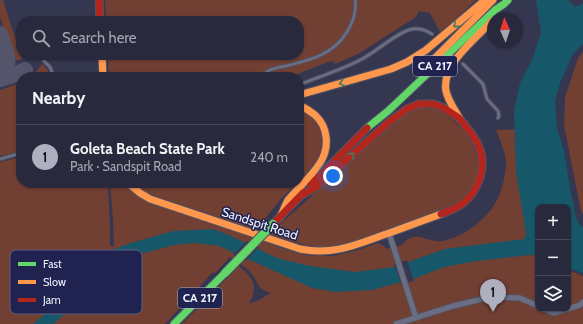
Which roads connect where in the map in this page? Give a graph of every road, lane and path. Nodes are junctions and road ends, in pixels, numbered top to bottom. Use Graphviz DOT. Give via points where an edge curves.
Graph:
graph roads {
  1 [pos="99,0"];
  2 [pos="355,0"];
  3 [pos="485,0"];
  4 [pos="493,0"];
  5 [pos="506,2"];
  6 [pos="500,12"];
  7 [pos="100,16"];
  8 [pos="487,27"];
  9 [pos="432,34"];
  10 [pos="102,60"];
  11 [pos="44,61"];
  12 [pos="463,64"];
  13 [pos="52,72"];
  14 [pos="103,72"];
  15 [pos="266,72"];
  16 [pos="304,83"];
  17 [pos="304,94"];
  18 [pos="304,107"];
  19 [pos="498,118"];
  20 [pos="460,120"];
  21 [pos="367,128"];
  22 [pos="16,154"];
  23 [pos="0,159"];
  24 [pos="304,182"];
  25 [pos="134,188"];
  26 [pos="299,188"];
  27 [pos="300,196"];
  28 [pos="280,216"];
  29 [pos="389,233"];
  30 [pos="583,302"];
  31 [pos="535,305"];
  32 [pos="571,308"];
  33 [pos="416,318"];
  34 [pos="174,324"];
  35 [pos="396,324"];
  1 -- 7 [label="main road"];
  2 -- 15 [label="lane" via="356,11 352,23 342,40 333,48 316,57"];
  3 -- 17 [label="main road, one-way" via="412,60 391,69"];
  4 -- 21 [label="main road, CA 217"];
  5 -- 6 [label="main road"];
  5 -- 21 [label="main road, CA 217"];
  8 -- 20 [label="main road" via="456,60 446,76 447,94"];
  9 -- 16 [label="lane" via="416,28 410,29 361,60"];
  10 -- 14 [label="main road"];
  11 -- 13 [label="lane"];
  12 -- 19 [label="lane" via="483,84 487,99 498,111"];
  18 -- 24 [label="main road" via="320,121 327,139 320,164"];
  27 -- 20 [label="main road, one-way" via="316,187 407,109 419,104 433,104 442,107"];
  20 -- 29 [label="main road, Sandspit Road" via="475,140 481,156 480,177 475,190 451,210"];
  21 -- 27 [label="main road, CA 217"];
  22 -- 23 [label="lane"];
  25 -- 29 [label="main road, Sandspit Road" via="150,199 311,251 351,247"];
  26 -- 28 [label="main road" via="287,202"];
  27 -- 28 [label="main road, CA 217"];
  28 -- 34 [label="main road, CA 217, bridge"];
  29 -- 33 [label="street"];
  30 -- 32 [label="street"];
  31 -- 33 [label="street" via="520,298 491,297"];
  33 -- 35 [label="street"];
}
